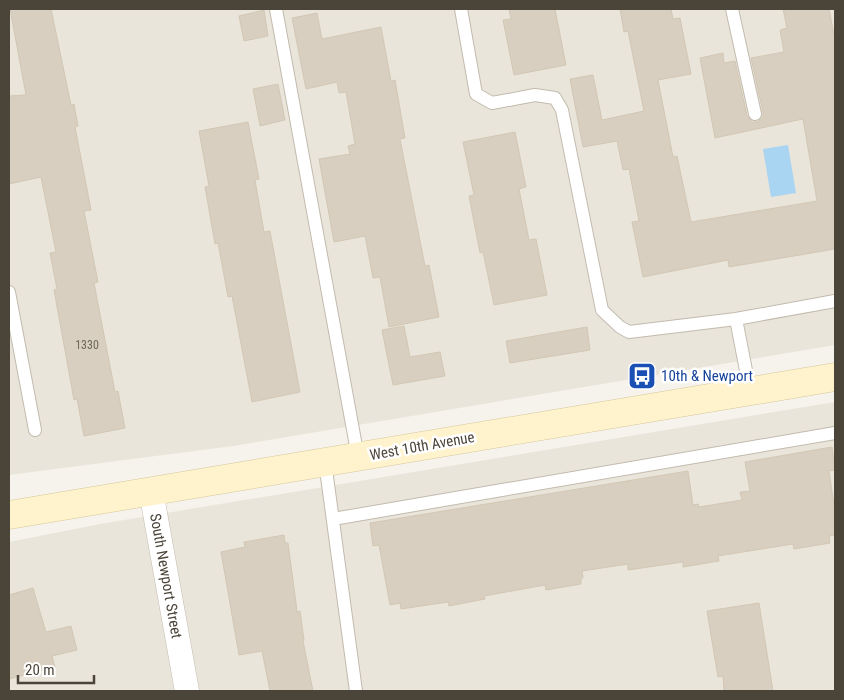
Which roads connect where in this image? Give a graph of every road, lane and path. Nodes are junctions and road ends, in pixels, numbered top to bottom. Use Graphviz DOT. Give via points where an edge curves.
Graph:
graph roads {
  1 [pos="276,9"];
  2 [pos="461,9"];
  3 [pos="732,9"];
  4 [pos="755,114"];
  5 [pos="9,292"];
  6 [pos="835,301"];
  7 [pos="736,319"];
  8 [pos="835,377"];
  9 [pos="750,391"];
  10 [pos="35,430"];
  11 [pos="835,433"];
  12 [pos="358,457"];
  13 [pos="325,462"];
  14 [pos="151,491"];
  15 [pos="9,515"];
  16 [pos="333,519"];
  17 [pos="187,691"];
  18 [pos="356,691"];
  1 -- 12 [label="lane"];
  2 -- 7 [label="lane" via="476,94 492,103 536,95 555,98 562,110 602,310 629,332"];
  3 -- 4 [label="lane"];
  5 -- 10 [label="lane"];
  6 -- 7 [label="lane"];
  7 -- 9 [label="lane"];
  8 -- 9 [label="main road, West 10th Avenue"];
  9 -- 12 [label="main road, West 10th Avenue"];
  11 -- 16 [label="lane"];
  12 -- 13 [label="main road, West 10th Avenue"];
  13 -- 14 [label="main road, West 10th Avenue"];
  13 -- 16 [label="lane"];
  14 -- 15 [label="main road, West 10th Avenue"];
  14 -- 17 [label="street, South Newport Street"];
  16 -- 18 [label="lane"];
}
